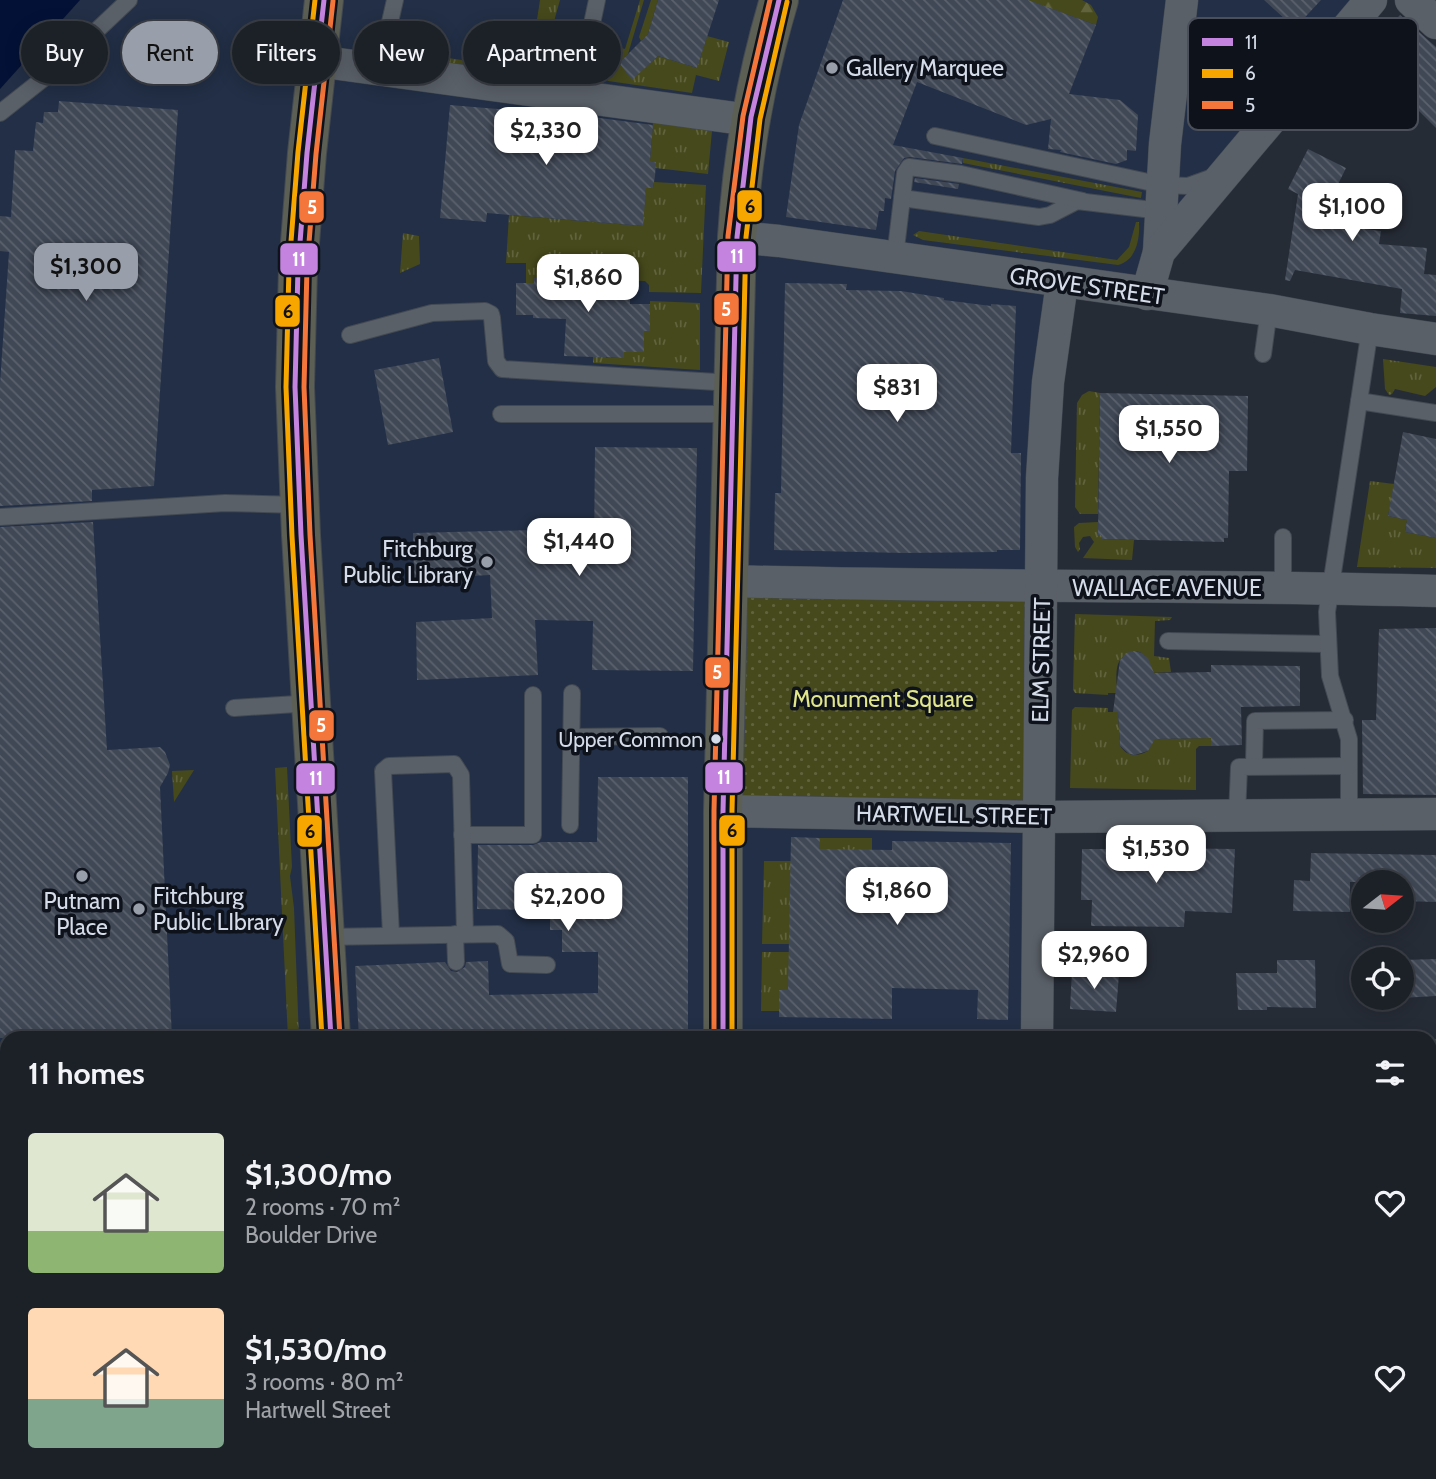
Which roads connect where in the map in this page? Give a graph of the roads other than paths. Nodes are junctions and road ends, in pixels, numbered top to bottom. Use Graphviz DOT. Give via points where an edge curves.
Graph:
graph roads {
  1 [pos="129,0"];
  2 [pos="324,0"];
  3 [pos="394,0"];
  4 [pos="597,0"];
  5 [pos="779,0"];
  6 [pos="1182,0"];
  7 [pos="1371,0"];
  8 [pos="1410,0"];
  9 [pos="1356,18"];
  10 [pos="322,21"];
  11 [pos="390,21"];
  12 [pos="1436,23"];
  13 [pos="449,79"];
  14 [pos="314,84"];
  15 [pos="499,86"];
  16 [pos="582,96"];
  17 [pos="0,114"];
  18 [pos="750,120"];
  19 [pos="1261,130"];
  20 [pos="935,136"];
  21 [pos="1237,159"];
  22 [pos="902,198"];
  23 [pos="1162,198"];
  24 [pos="1083,201"];
  25 [pos="737,237"];
  26 [pos="1159,251"];
  27 [pos="895,257"];
  28 [pos="1062,283"];
  29 [pos="1147,294"];
  30 [pos="1269,310"];
  31 [pos="1370,329"];
  32 [pos="351,335"];
  33 [pos="1436,339"];
  34 [pos="1263,354"];
  35 [pos="733,398"];
  36 [pos="1359,401"];
  37 [pos="1436,413"];
  38 [pos="501,414"];
  39 [pos="300,505"];
  40 [pos="0,517"];
  41 [pos="1283,537"];
  42 [pos="730,581"];
  43 [pos="1042,588"];
  44 [pos="1283,588"];
  45 [pos="1330,588"];
  46 [pos="1436,591"];
  47 [pos="1168,642"];
  48 [pos="1328,644"];
  49 [pos="572,693"];
  50 [pos="533,695"];
  51 [pos="312,704"];
  52 [pos="234,708"];
  53 [pos="1345,720"];
  54 [pos="660,736"];
  55 [pos="571,737"];
  56 [pos="1254,765"];
  57 [pos="1349,766"];
  58 [pos="723,811"];
  59 [pos="1436,814"];
  60 [pos="1349,815"];
  61 [pos="1237,816"];
  62 [pos="1039,817"];
  63 [pos="570,825"];
  64 [pos="462,835"];
  65 [pos="460,934"];
  66 [pos="391,935"];
  67 [pos="326,937"];
  68 [pos="456,962"];
  69 [pos="547,965"];
  70 [pos="331,1031"];
  71 [pos="723,1031"];
  72 [pos="1037,1031"];
  1 -- 17 [label="lane"];
  2 -- 10 [label="highway"];
  3 -- 11 [label="lane"];
  4 -- 16 [label="lane"];
  5 -- 18 [label="highway"];
  6 -- 23 [label="street"];
  7 -- 9 [label="street"];
  8 -- 12 [label="street"];
  13 -- 15 [label="street"];
  14 -- 39 [label="highway" via="298,268 295,387"];
  15 -- 16 [label="street"];
  16 -- 18 [label="street"];
  18 -- 25 [label="highway"];
  19 -- 21 [label="street"];
  20 -- 23 [label="lane"];
  21 -- 23 [label="lane" via="1213,177"];
  21 -- 26 [label="street"];
  22 -- 24 [label="lane" via="1039,217"];
  22 -- 24 [label="lane" via="906,169 913,167"];
  22 -- 27 [label="lane"];
  23 -- 24 [label="lane"];
  23 -- 26 [label="street"];
  25 -- 27 [label="street, GROVE STREET"];
  25 -- 35 [label="highway"];
  26 -- 29 [label="street"];
  27 -- 28 [label="street, GROVE STREET"];
  28 -- 29 [label="street, GROVE STREET"];
  28 -- 43 [label="street, ELM STREET" via="1048,382"];
  29 -- 30 [label="street, GROVE STREET"];
  30 -- 31 [label="street, GROVE STREET"];
  30 -- 34 [label="lane"];
  31 -- 33 [label="street, GROVE STREET"];
  31 -- 36 [label="lane"];
  32 -- 35 [label="lane" via="432,313 485,311 491,314 496,361 502,369"];
  35 -- 38 [label="lane"];
  35 -- 42 [label="highway"];
  36 -- 37 [label="lane"];
  36 -- 45 [label="lane"];
  39 -- 40 [label="lane" via="215,504"];
  39 -- 51 [label="highway"];
  41 -- 44 [label="lane"];
  42 -- 43 [label="street, WALLACE AVENUE"];
  42 -- 58 [label="highway"];
  43 -- 44 [label="street, WALLACE AVENUE"];
  43 -- 62 [label="street, ELM STREET"];
  44 -- 45 [label="street, WALLACE AVENUE"];
  45 -- 46 [label="street, WALLACE AVENUE"];
  45 -- 48 [label="lane"];
  47 -- 48 [label="lane"];
  48 -- 53 [label="lane" via="1330,676"];
  49 -- 55 [label="lane"];
  50 -- 64 [label="lane" via="533,835"];
  51 -- 52 [label="lane"];
  51 -- 67 [label="highway"];
  53 -- 56 [label="lane" via="1255,721"];
  53 -- 57 [label="lane"];
  54 -- 55 [label="lane"];
  55 -- 63 [label="lane"];
  56 -- 57 [label="lane"];
  56 -- 61 [label="lane" via="1239,767"];
  57 -- 60 [label="lane"];
  58 -- 62 [label="street, HARTWELL STREET"];
  58 -- 71 [label="highway"];
  59 -- 60 [label="street, HARTWELL STREET"];
  60 -- 61 [label="street, HARTWELL STREET"];
  61 -- 62 [label="street, HARTWELL STREET"];
  62 -- 72 [label="street, ELM STREET"];
  64 -- 65 [label="lane"];
  64 -- 66 [label="lane" via="457,766 385,768"];
  65 -- 66 [label="lane"];
  65 -- 68 [label="lane"];
  65 -- 69 [label="lane" via="502,937 510,964"];
  66 -- 67 [label="lane"];
  67 -- 70 [label="highway"];
}
